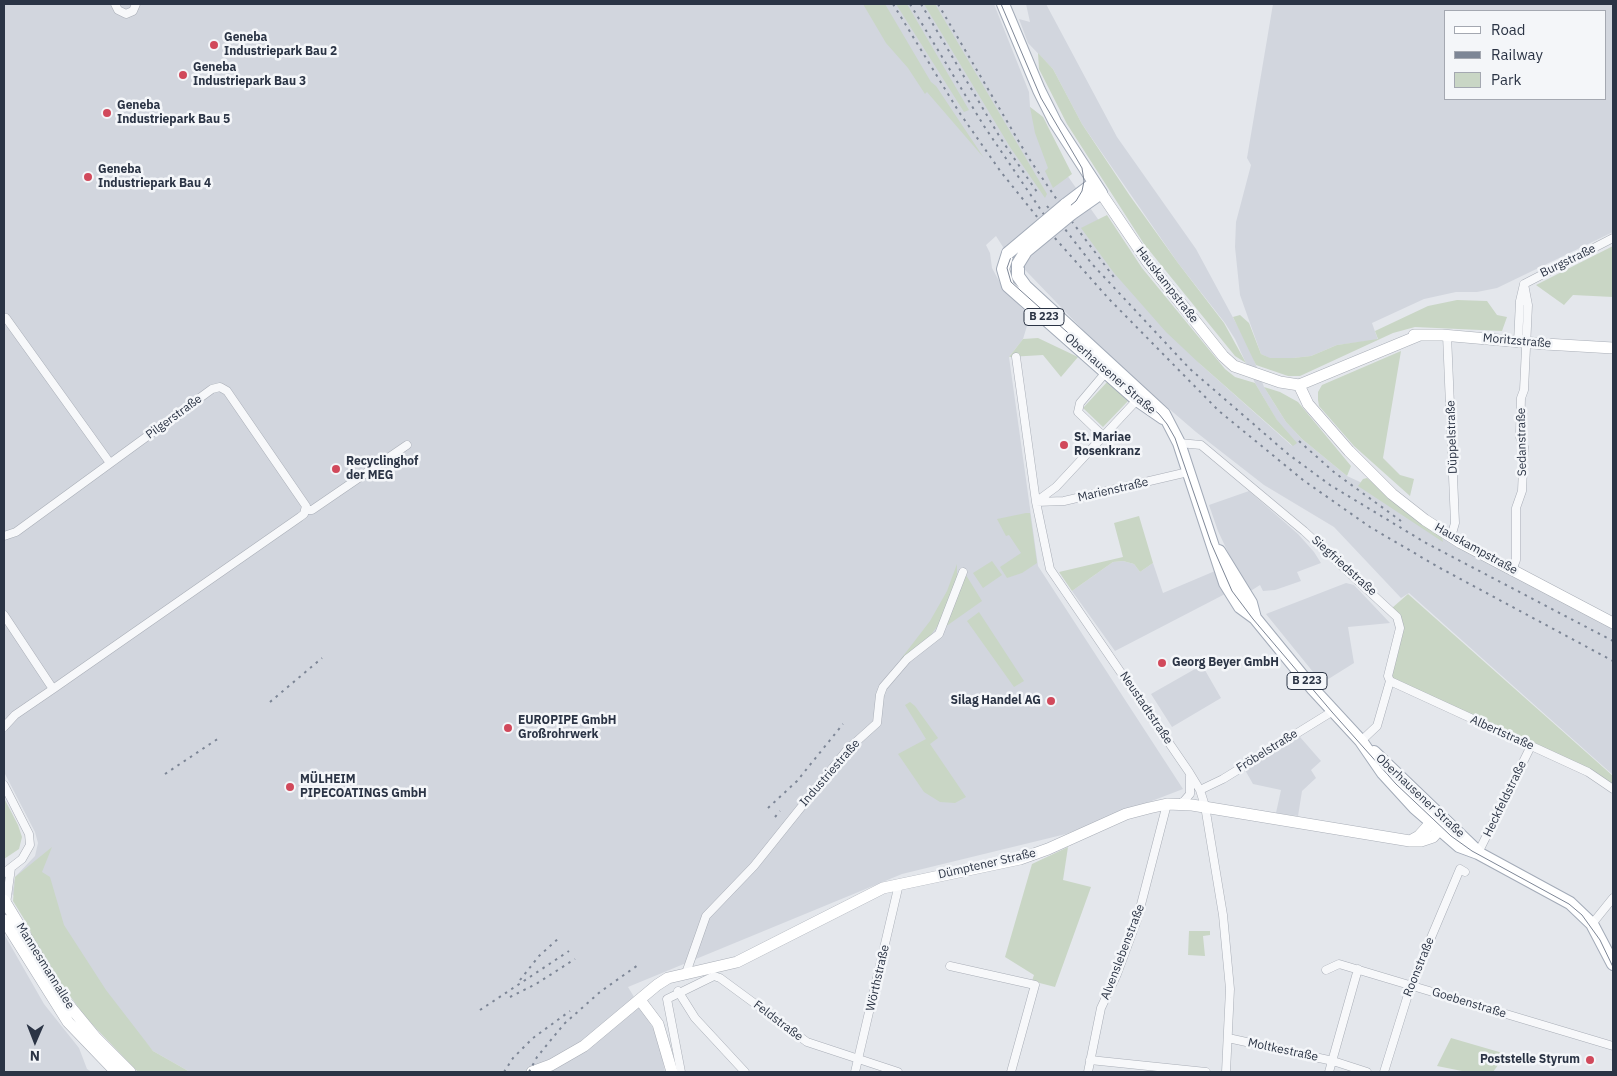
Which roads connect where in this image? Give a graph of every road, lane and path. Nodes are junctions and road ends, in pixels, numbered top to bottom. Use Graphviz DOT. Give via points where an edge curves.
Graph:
graph roads {
  1 [pos="115,4"];
  2 [pos="136,4"];
  3 [pos="1003,4"];
  4 [pos="1098,188"];
  5 [pos="1068,210"];
  6 [pos="1613,238"];
  7 [pos="6,318"];
  8 [pos="1447,335"];
  9 [pos="1522,342"];
  10 [pos="1613,348"];
  11 [pos="1016,357"];
  12 [pos="1107,371"];
  13 [pos="1303,384"];
  14 [pos="1137,400"];
  15 [pos="1165,419"];
  16 [pos="1103,436"];
  17 [pos="1184,442"];
  18 [pos="407,445"];
  19 [pos="110,463"];
  20 [pos="1188,472"];
  21 [pos="1056,487"];
  22 [pos="1064,501"];
  23 [pos="1036,502"];
  24 [pos="306,510"];
  25 [pos="4,536"];
  26 [pos="1451,537"];
  27 [pos="1512,570"];
  28 [pos="963,572"];
  29 [pos="4,615"];
  30 [pos="1613,623"];
  31 [pos="1390,682"];
  32 [pos="53,689"];
  33 [pos="1333,712"];
  34 [pos="4,727"];
  35 [pos="1360,742"];
  36 [pos="1531,746"];
  37 [pos="1189,772"];
  38 [pos="4,785"];
  39 [pos="1613,789"];
  40 [pos="1200,790"];
  41 [pos="1173,804"];
  42 [pos="1205,806"];
  43 [pos="1439,823"];
  44 [pos="1478,853"];
  45 [pos="7,870"];
  46 [pos="1465,872"];
  47 [pos="899,884"];
  48 [pos="1613,898"];
  49 [pos="5,902"];
  50 [pos="4,920"];
  51 [pos="1592,924"];
  52 [pos="1613,964"];
  53 [pos="950,966"];
  54 [pos="1358,969"];
  55 [pos="1326,970"];
  56 [pos="686,973"];
  57 [pos="1411,985"];
  58 [pos="678,992"];
  59 [pos="640,1000"];
  60 [pos="1228,1038"];
  61 [pos="1613,1046"];
  62 [pos="859,1060"];
  63 [pos="1090,1060"];
  64 [pos="1332,1061"];
  65 [pos="116,1072"];
  66 [pos="130,1072"];
  67 [pos="532,1072"];
  68 [pos="672,1072"];
  69 [pos="681,1072"];
  70 [pos="745,1072"];
  71 [pos="855,1072"];
  72 [pos="898,1072"];
  73 [pos="1011,1072"];
  74 [pos="1088,1072"];
  75 [pos="1206,1072"];
  76 [pos="1226,1072"];
  77 [pos="1330,1072"];
  78 [pos="1367,1072"];
  79 [pos="1384,1072"];
  1 -- 2 [label="street" via="126,14 133,11"];
  3 -- 4 [label="main road" via="1055,122"];
  4 -- 5 [label="main road, Oberhausener Straße / B 223"];
  4 -- 13 [label="street, Hauskampstraße" via="1147,261 1223,356 1245,371 1280,382"];
  5 -- 12 [label="main road, Oberhausener Straße / B 223, bridge" via="1008,253 1003,269 1008,286"];
  5 -- 15 [label="main road, Oberhausener Straße / B 223, bridge" via="1026,251 1018,264 1018,276 1026,287 1158,406"];
  6 -- 9 [label="street, Burgstraße" via="1524,284 1528,305"];
  7 -- 19 [label="street"];
  8 -- 9 [label="street, Moritzstraße"];
  8 -- 13 [label="street, Moritzstraße" via="1410,334 1392,340"];
  8 -- 26 [label="street, Düppelstraße" via="1455,523"];
  9 -- 10 [label="street, Moritzstraße"];
  9 -- 27 [label="street, Sedanstraße" via="1520,437 1524,447 1522,491 1516,508 1516,560"];
  11 -- 23 [label="street, Neustadtstraße"];
  12 -- 14 [label="main road, Oberhausener Straße / B 223"];
  12 -- 16 [label="street" via="1080,404 1078,412"];
  13 -- 26 [label="street, Hauskampstraße" via="1308,404 1349,451 1392,494"];
  14 -- 15 [label="main road, Oberhausener Straße / B 223"];
  14 -- 16 [label="street"];
  15 -- 17 [label="main road, Oberhausener Straße / B 223"];
  16 -- 21 [label="street"];
  17 -- 20 [label="main road, Oberhausener Straße / B 223"];
  17 -- 31 [label="street, Siegfriedstraße" via="1201,445 1304,530 1394,611 1400,628 1388,676"];
  18 -- 24 [label="street" via="312,510"];
  19 -- 24 [label="street, Pilgerstraße" via="212,389 220,387 227,391 304,501"];
  19 -- 25 [label="street, Pilgerstraße" via="16,532"];
  20 -- 22 [label="street, Marienstraße"];
  20 -- 33 [label="main road, Oberhausener Straße / B 223" via="1228,588 1240,607 1255,618"];
  21 -- 22 [label="street"];
  21 -- 23 [label="street"];
  22 -- 23 [label="street, Marienstraße"];
  23 -- 37 [label="street, Neustadtstraße" via="1050,570"];
  24 -- 32 [label="street"];
  26 -- 27 [label="street, Hauskampstraße"];
  27 -- 30 [label="street, Hauskampstraße"];
  28 -- 56 [label="street, Industriestraße" via="939,634 901,664 883,687 877,723 847,750 754,866 706,916"];
  29 -- 32 [label="street"];
  31 -- 35 [label="street, Siegfriedstraße" via="1377,726"];
  31 -- 36 [label="street, Albertstraße"];
  32 -- 34 [label="street" via="15,715"];
  33 -- 35 [label="main road, Oberhausener Straße / B 223"];
  33 -- 40 [label="street, Fröbelstraße"];
  35 -- 43 [label="main road, Oberhausener Straße / B 223" via="1397,790"];
  36 -- 39 [label="street, Albertstraße" via="1588,772"];
  36 -- 44 [label="street, Heckfeldstraße"];
  37 -- 40 [label="street, Neustadtstraße"];
  37 -- 41 [label="street" via="1190,794 1184,802"];
  38 -- 45 [label="street" via="29,834 30,845 22,860"];
  40 -- 42 [label="street, Neustadtstraße"];
  41 -- 42 [label="street, Dümptener Straße"];
  41 -- 47 [label="street, Dümptener Straße" via="1126,814 1020,859"];
  41 -- 63 [label="street, Alvenslebenstraße" via="1137,920 1101,1008"];
  42 -- 43 [label="street, Dümptener Straße" via="1410,841 1429,839"];
  42 -- 60 [label="street, Neustadtstraße" via="1223,915 1230,989"];
  43 -- 44 [label="main road, Oberhausener Straße / B 223" via="1459,846"];
  44 -- 51 [label="main road, Oberhausener Straße / B 223" via="1570,903"];
  45 -- 49 [label="street"];
  46 -- 57 [label="street, Roonstraße" via="1460,869"];
  47 -- 56 [label="street, Dümptener Straße" via="883,888 737,962"];
  47 -- 62 [label="street, Wörthstraße"];
  48 -- 51 [label="street"];
  49 -- 66 [label="street, Mannesmannallee" via="63,998"];
  50 -- 65 [label="street, Mannesmannallee" via="68,1022"];
  51 -- 52 [label="main road, Oberhausener Straße / B 223"];
  53 -- 73 [label="street" via="1035,985"];
  54 -- 55 [label="street, Goebenstraße" via="1339,964"];
  54 -- 57 [label="street, Goebenstraße"];
  54 -- 64 [label="street"];
  56 -- 59 [label="street, Dümptener Straße" via="657,985"];
  57 -- 61 [label="street, Goebenstraße"];
  57 -- 79 [label="street, Roonstraße"];
  58 -- 62 [label="street, Feldstraße" via="710,977 720,978 807,1042"];
  58 -- 69 [label="street" via="670,996 667,1004"];
  58 -- 70 [label="street" via="695,1018"];
  59 -- 67 [label="street, Dümptener Straße" via="570,1056"];
  59 -- 68 [label="street" via="658,1024"];
  60 -- 64 [label="street, Moltkestraße"];
  60 -- 76 [label="street, Neustadtstraße"];
  62 -- 71 [label="street, Wörthstraße"];
  62 -- 72 [label="street, Feldstraße"];
  63 -- 74 [label="street, Alvenslebenstraße"];
  63 -- 75 [label="street"];
  64 -- 77 [label="street"];
  64 -- 78 [label="street, Moltkestraße"];
}
